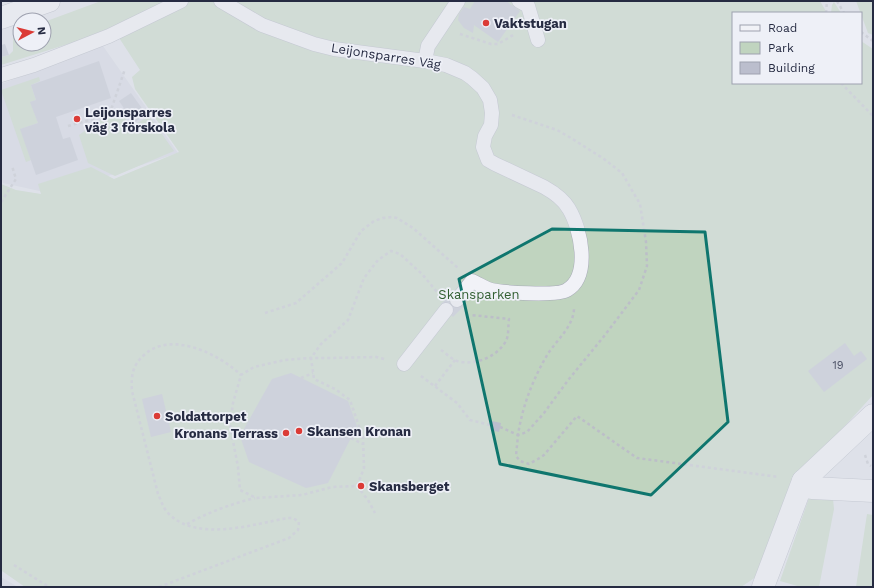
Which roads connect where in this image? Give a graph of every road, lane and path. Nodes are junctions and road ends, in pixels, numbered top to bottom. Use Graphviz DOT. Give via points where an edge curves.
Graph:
graph roads {
  1 [pos="49,1"];
  2 [pos="181,1"];
  3 [pos="221,1"];
  4 [pos="458,1"];
  5 [pos="519,1"];
  6 [pos="827,1"];
  7 [pos="837,1"];
  8 [pos="826,12"];
  9 [pos="843,12"];
  10 [pos="1,18"];
  11 [pos="534,26"];
  12 [pos="438,30"];
  13 [pos="862,33"];
  14 [pos="538,40"];
  15 [pos="873,41"];
  16 [pos="424,61"];
  17 [pos="125,69"];
  18 [pos="1,76"];
  19 [pos="842,84"];
  20 [pos="873,116"];
  21 [pos="68,126"];
  22 [pos="12,166"];
  23 [pos="1,202"];
  24 [pos="472,281"];
  25 [pos="570,288"];
  26 [pos="457,300"];
  27 [pos="444,304"];
  28 [pos="265,313"];
  29 [pos="466,315"];
  30 [pos="311,358"];
  31 [pos="404,364"];
  32 [pos="313,373"];
  33 [pos="241,375"];
  34 [pos="301,378"];
  35 [pos="435,386"];
  36 [pos="873,415"];
  37 [pos="490,425"];
  38 [pos="500,427"];
  39 [pos="518,435"];
  40 [pos="351,438"];
  41 [pos="363,444"];
  42 [pos="793,479"];
  43 [pos="357,486"];
  44 [pos="873,491"];
  45 [pos="256,498"];
  46 [pos="375,513"];
  47 [pos="187,524"];
  48 [pos="14,565"];
  49 [pos="49,587"];
  50 [pos="159,587"];
  51 [pos="763,587"];
  1 -- 10 [label="street"];
  2 -- 18 [label="lane" via="109,36"];
  3 -- 16 [label="lane, Leijonsparres Väg" via="262,25 314,44"];
  4 -- 12 [label="lane"];
  5 -- 11 [label="lane" via="528,6"];
  6 -- 8 [label="path"];
  7 -- 9 [label="path"];
  11 -- 12 [label="path" via="498,44 487,44 469,36"];
  11 -- 14 [label="lane"];
  12 -- 16 [label="lane" via="428,46"];
  13 -- 15 [label="path"];
  16 -- 25 [label="lane, Leijonsparres Väg" via="446,65 472,78 483,88 490,100 492,113 491,125 483,147 488,160 552,191 569,208 579,231 582,254 581,268"];
  17 -- 21 [label="path" via="112,107 104,116"];
  19 -- 20 [label="path"];
  22 -- 23 [label="path" via="16,179"];
  24 -- 25 [label="lane" via="489,289 501,291 559,293"];
  24 -- 26 [label="lane"];
  24 -- 28 [label="path" via="413,228 397,218 384,218 361,231 342,263 296,303"];
  25 -- 39 [label="path" via="574,296 573,314 569,325 546,357 532,384"];
  27 -- 30 [label="path" via="422,274 400,254 391,251 378,260 364,278 348,320 320,344"];
  27 -- 31 [label="lane"];
  29 -- 35 [label="path" via="509,319 507,340 485,359 466,362 455,360"];
  30 -- 31 [label="path" via="376,357"];
  30 -- 32 [label="path"];
  30 -- 33 [label="path" via="285,360 254,367"];
  31 -- 35 [label="path"];
  32 -- 34 [label="path"];
  32 -- 41 [label="path" via="314,379 350,400"];
  33 -- 45 [label="path" via="230,425 240,490"];
  33 -- 47 [label="path" via="232,367 202,351 179,344 152,349 139,359 132,372 132,391 158,494 168,513 177,521"];
  35 -- 37 [label="path" via="457,403 470,420"];
  36 -- 42 [label="street"];
  38 -- 39 [label="path"];
  39 -- 42 [label="path" via="516,456 520,461 529,464 544,455 577,416 637,458"];
  40 -- 41 [label="path"];
  41 -- 43 [label="path" via="364,468"];
  42 -- 44 [label="street" via="812,488"];
  42 -- 51 [label="street"];
  43 -- 45 [label="path" via="332,487 302,495"];
  43 -- 46 [label="path"];
  45 -- 47 [label="path" via="235,503"];
  47 -- 50 [label="path" via="202,530 246,527 288,518 299,522 298,530 289,538"];
  48 -- 49 [label="path"];
}
